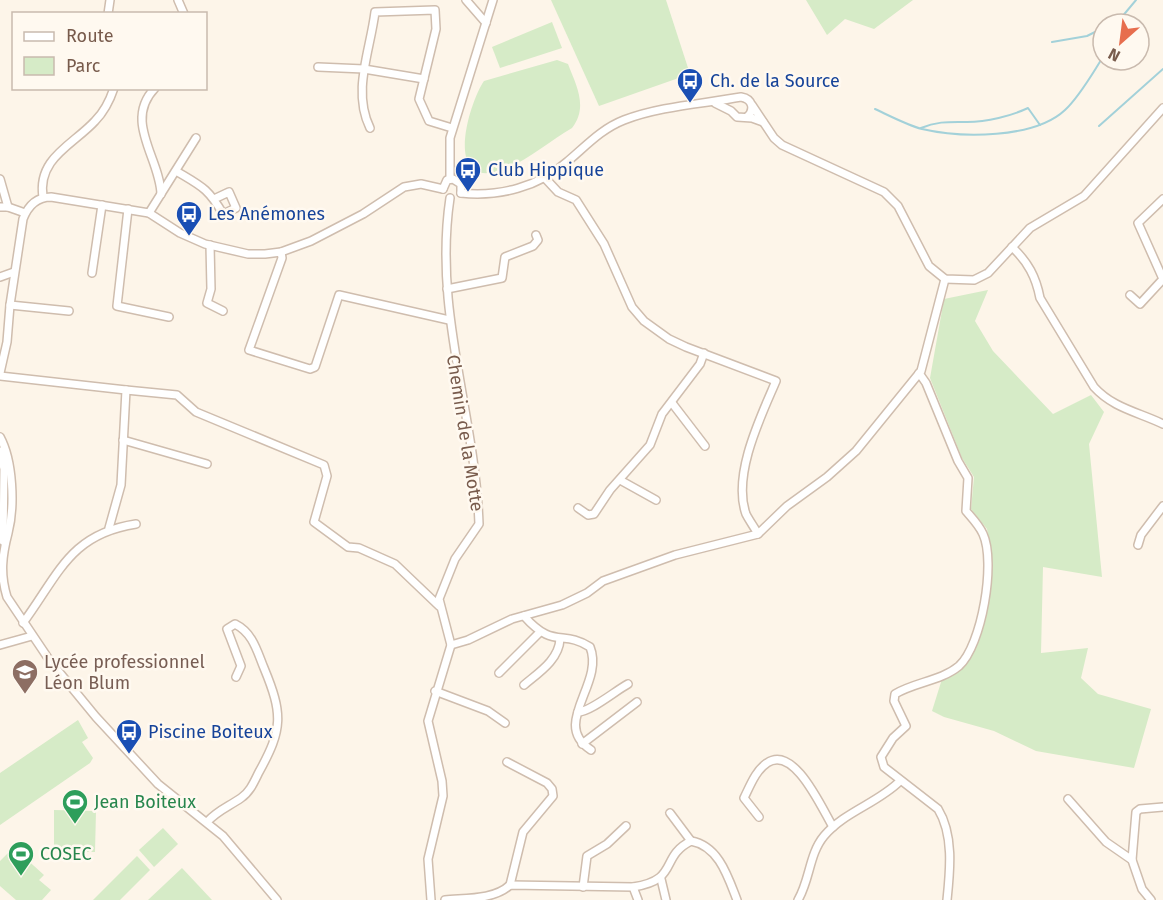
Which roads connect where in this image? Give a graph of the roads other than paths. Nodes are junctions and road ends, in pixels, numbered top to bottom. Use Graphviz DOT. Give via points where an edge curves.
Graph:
graph roads {
  1 [pos="466,0"];
  2 [pos="493,0"];
  3 [pos="486,23"];
  4 [pos="318,67"];
  5 [pos="364,69"];
  6 [pos="424,79"];
  7 [pos="113,90"];
  8 [pos="154,90"];
  9 [pos="738,98"];
  10 [pos="713,102"];
  11 [pos="752,105"];
  12 [pos="1163,108"];
  13 [pos="731,111"];
  14 [pos="747,117"];
  15 [pos="763,122"];
  16 [pos="370,128"];
  17 [pos="452,128"];
  18 [pos="196,138"];
  19 [pos="176,171"];
  20 [pos="544,177"];
  21 [pos="450,179"];
  22 [pos="0,180"];
  23 [pos="442,189"];
  24 [pos="461,193"];
  25 [pos="161,194"];
  26 [pos="44,197"];
  27 [pos="450,198"];
  28 [pos="214,199"];
  29 [pos="1163,199"];
  30 [pos="102,206"];
  31 [pos="4,207"];
  32 [pos="128,209"];
  33 [pos="25,213"];
  34 [pos="149,213"];
  35 [pos="536,234"];
  36 [pos="210,245"];
  37 [pos="1012,247"];
  38 [pos="281,252"];
  39 [pos="14,272"];
  40 [pos="92,273"];
  41 [pos="0,277"];
  42 [pos="945,279"];
  43 [pos="1163,279"];
  44 [pos="447,289"];
  45 [pos="1130,295"];
  46 [pos="9,305"];
  47 [pos="69,311"];
  48 [pos="223,311"];
  49 [pos="169,317"];
  50 [pos="449,320"];
  51 [pos="704,352"];
  52 [pos="919,373"];
  53 [pos="0,375"];
  54 [pos="126,390"];
  55 [pos="672,403"];
  56 [pos="1163,424"];
  57 [pos="0,436"];
  58 [pos="123,440"];
  59 [pos="705,446"];
  60 [pos="0,451"];
  61 [pos="207,464"];
  62 [pos="620,480"];
  63 [pos="656,500"];
  64 [pos="1163,506"];
  65 [pos="578,508"];
  66 [pos="4,512"];
  67 [pos="136,524"];
  68 [pos="109,528"];
  69 [pos="758,534"];
  70 [pos="1138,545"];
  71 [pos="0,568"];
  72 [pos="439,607"];
  73 [pos="524,616"];
  74 [pos="23,623"];
  75 [pos="540,632"];
  76 [pos="32,636"];
  77 [pos="560,639"];
  78 [pos="0,645"];
  79 [pos="451,645"];
  80 [pos="499,672"];
  81 [pos="236,676"];
  82 [pos="628,684"];
  83 [pos="524,685"];
  84 [pos="435,691"];
  85 [pos="637,702"];
  86 [pos="578,712"];
  87 [pos="505,723"];
  88 [pos="582,744"];
  89 [pos="591,750"];
  90 [pos="507,762"];
  91 [pos="900,781"];
  92 [pos="1068,799"];
  93 [pos="1163,807"];
  94 [pos="670,813"];
  95 [pos="759,818"];
  96 [pos="207,822"];
  97 [pos="626,826"];
  98 [pos="833,827"];
  99 [pos="691,841"];
  100 [pos="1132,860"];
  101 [pos="661,879"];
  102 [pos="510,885"];
  103 [pos="583,887"];
  104 [pos="633,887"];
  105 [pos="278,900"];
  106 [pos="431,900"];
  107 [pos="445,900"];
  108 [pos="638,900"];
  109 [pos="666,900"];
  110 [pos="737,900"];
  111 [pos="798,900"];
  112 [pos="946,900"];
  113 [pos="1151,900"];
  1 -- 3 [label="street"];
  2 -- 3 [label="street"];
  3 -- 17 [label="street"];
  4 -- 5 [label="street"];
  5 -- 6 [label="street"];
  5 -- 6 [label="street" via="375,12 435,10 436,29"];
  5 -- 16 [label="street" via="361,106"];
  6 -- 17 [label="street" via="419,99 425,117"];
  7 -- 26 [label="street" via="96,121 63,148 45,170"];
  8 -- 25 [label="street" via="143,107 142,130"];
  9 -- 10 [label="street"];
  9 -- 11 [label="street" via="748,99"];
  9 -- 13 [label="street"];
  10 -- 13 [label="street"];
  10 -- 20 [label="street" via="622,120 595,136"];
  11 -- 14 [label="street"];
  11 -- 15 [label="street"];
  12 -- 37 [label="street" via="1084,196 1030,228"];
  13 -- 14 [label="street" via="737,117"];
  14 -- 15 [label="street"];
  15 -- 42 [label="street" via="774,138 792,151 884,192 898,206 929,266"];
  17 -- 21 [label="street"];
  18 -- 19 [label="street"];
  19 -- 25 [label="street"];
  19 -- 28 [label="street" via="211,193"];
  20 -- 24 [label="street" via="496,194"];
  20 -- 51 [label="street" via="558,192 576,200 604,244 632,308 669,339"];
  21 -- 23 [label="street"];
  21 -- 24 [label="street" via="459,181"];
  22 -- 31 [label="street"];
  23 -- 27 [label="street"];
  23 -- 38 [label="street" via="421,184 404,187 363,214"];
  24 -- 27 [label="street"];
  25 -- 34 [label="street"];
  26 -- 30 [label="street"];
  26 -- 33 [label="street"];
  27 -- 44 [label="street, Chemin de la Motte"];
  29 -- 43 [label="street" via="1138,223"];
  30 -- 32 [label="street"];
  30 -- 40 [label="street"];
  31 -- 33 [label="street"];
  32 -- 34 [label="street"];
  32 -- 49 [label="street" via="117,306"];
  33 -- 39 [label="street"];
  34 -- 36 [label="street"];
  35 -- 44 [label="street" via="538,240 533,246 505,257 502,278"];
  36 -- 38 [label="street" via="249,254"];
  36 -- 48 [label="street" via="211,289 207,303"];
  37 -- 42 [label="street" via="988,273 974,280"];
  37 -- 56 [label="street" via="1028,264 1040,298 1094,387 1125,410"];
  38 -- 50 [label="street" via="249,350 310,369 315,367 339,295"];
  39 -- 41 [label="street"];
  39 -- 46 [label="street"];
  42 -- 52 [label="street"];
  43 -- 45 [label="street" via="1140,303"];
  44 -- 50 [label="street, Chemin de la Motte"];
  46 -- 47 [label="street"];
  46 -- 53 [label="street"];
  50 -- 72 [label="street, Chemin de la Motte" via="479,524 445,579"];
  51 -- 55 [label="street"];
  51 -- 69 [label="street" via="776,381 757,425 742,478 746,514"];
  52 -- 69 [label="street" via="856,451"];
  52 -- 91 [label="street" via="968,478 966,511 983,534 988,557 983,612 964,660 942,676 903,689 894,697 906,726 884,749 881,762"];
  53 -- 54 [label="street"];
  54 -- 58 [label="street"];
  54 -- 72 [label="street" via="177,395 196,412 324,465 327,476 314,522 348,547 379,555 395,564"];
  55 -- 59 [label="street"];
  55 -- 62 [label="street" via="662,414 650,445"];
  57 -- 66 [label="street" via="11,469"];
  58 -- 61 [label="street"];
  58 -- 68 [label="street" via="121,485"];
  60 -- 66 [label="street"];
  62 -- 63 [label="street"];
  62 -- 65 [label="street" via="594,514 588,515"];
  64 -- 70 [label="street"];
  66 -- 71 [label="street" via="8,532"];
  67 -- 68 [label="street"];
  68 -- 74 [label="street" via="73,553"];
  69 -- 73 [label="street" via="675,555 603,581 562,605"];
  71 -- 74 [label="street" via="3,588"];
  72 -- 79 [label="street"];
  73 -- 75 [label="street"];
  73 -- 79 [label="street"];
  74 -- 76 [label="street"];
  75 -- 77 [label="street"];
  75 -- 80 [label="street"];
  76 -- 78 [label="street"];
  76 -- 96 [label="street" via="149,776"];
  77 -- 83 [label="street" via="551,661"];
  77 -- 86 [label="street" via="580,640 594,656 594,668"];
  79 -- 84 [label="street"];
  81 -- 96 [label="street" via="241,666 227,629 235,624 246,629 256,647 279,718 272,750 252,787 241,798 218,809"];
  82 -- 86 [label="street" via="608,694 590,710"];
  84 -- 87 [label="street" via="488,711"];
  84 -- 106 [label="street" via="428,721 443,796 428,859"];
  85 -- 88 [label="street"];
  86 -- 88 [label="street" via="575,733"];
  88 -- 89 [label="street"];
  90 -- 102 [label="street" via="547,783 553,796 522,832"];
  91 -- 98 [label="street"];
  91 -- 112 [label="street" via="943,817 949,846"];
  92 -- 100 [label="street" via="1106,842"];
  93 -- 100 [label="street" via="1136,812"];
  94 -- 99 [label="street"];
  95 -- 98 [label="street" via="744,798 756,774 776,759 788,761 798,769"];
  96 -- 105 [label="street"];
  97 -- 103 [label="street" via="588,856"];
  98 -- 111 [label="street" via="817,846"];
  99 -- 101 [label="street" via="677,852"];
  99 -- 110 [label="street" via="708,848 719,859"];
  100 -- 113 [label="street" via="1142,889"];
  101 -- 104 [label="street"];
  101 -- 109 [label="street"];
  102 -- 103 [label="street"];
  102 -- 107 [label="street" via="493,896"];
  103 -- 104 [label="street"];
  104 -- 108 [label="street"];
}
